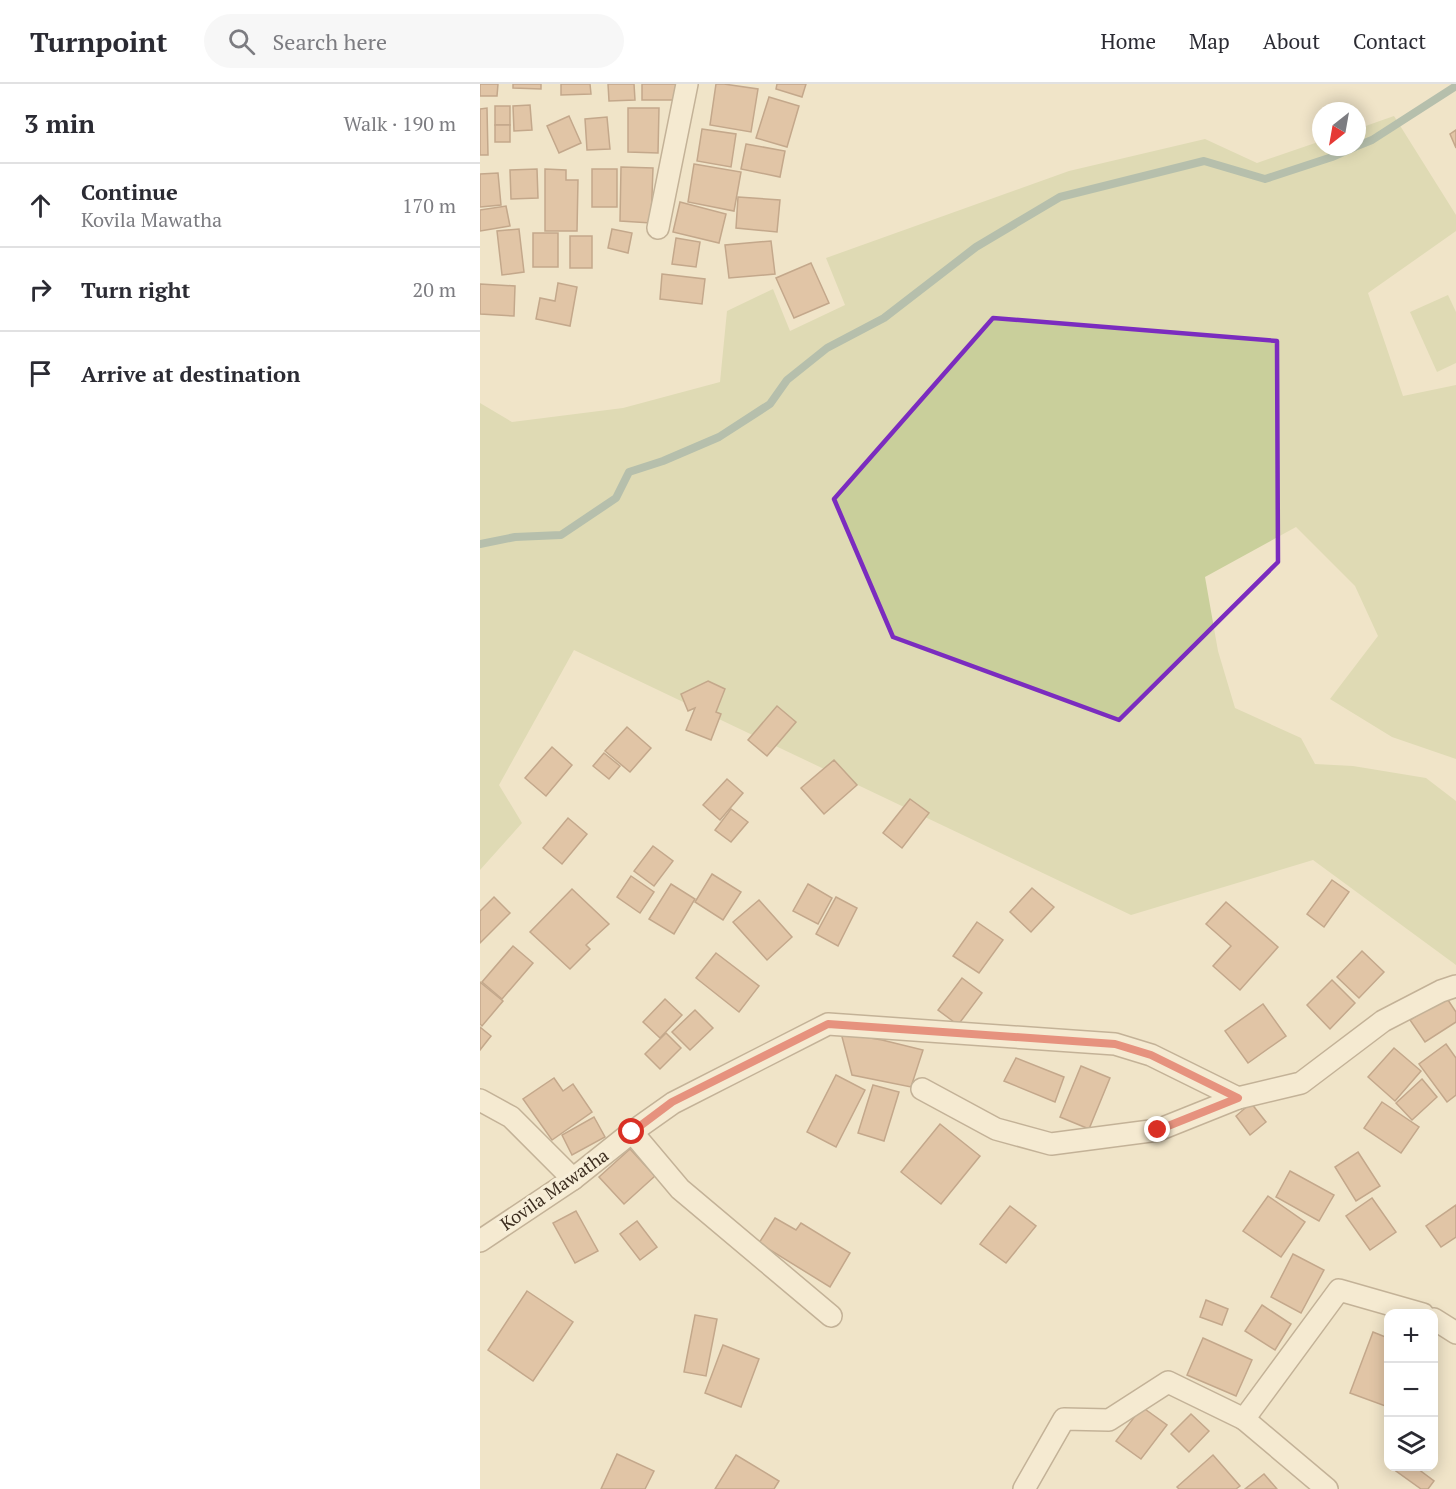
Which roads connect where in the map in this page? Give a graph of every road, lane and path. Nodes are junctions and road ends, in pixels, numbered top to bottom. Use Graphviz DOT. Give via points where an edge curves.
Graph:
graph roads {
  1 [pos="687,84"];
  2 [pos="658,228"];
  3 [pos="1456,986"];
  4 [pos="922,1089"];
  5 [pos="1238,1098"];
  6 [pos="480,1100"];
  7 [pos="632,1132"];
  8 [pos="573,1179"];
  9 [pos="480,1241"];
  10 [pos="1406,1309"];
  11 [pos="831,1316"];
  12 [pos="1438,1322"];
  13 [pos="1456,1333"];
  14 [pos="1244,1419"];
  15 [pos="1024,1489"];
  16 [pos="1328,1489"];
  1 -- 2 [label="street"];
  3 -- 5 [label="street" via="1383,1021 1301,1083"];
  4 -- 5 [label="street" via="996,1129 1050,1144 1158,1130"];
  5 -- 7 [label="street, Kovila Mawatha" via="1151,1055 1115,1044 828,1024 672,1102"];
  6 -- 8 [label="street" via="511,1117"];
  7 -- 8 [label="street, Kovila Mawatha"];
  7 -- 11 [label="street" via="680,1189"];
  8 -- 9 [label="street, Kovila Mawatha"];
  10 -- 14 [label="street" via="1339,1290"];
  12 -- 13 [label="street"];
  14 -- 15 [label="street" via="1168,1382 1109,1420 1065,1419"];
  14 -- 16 [label="street"];
}
